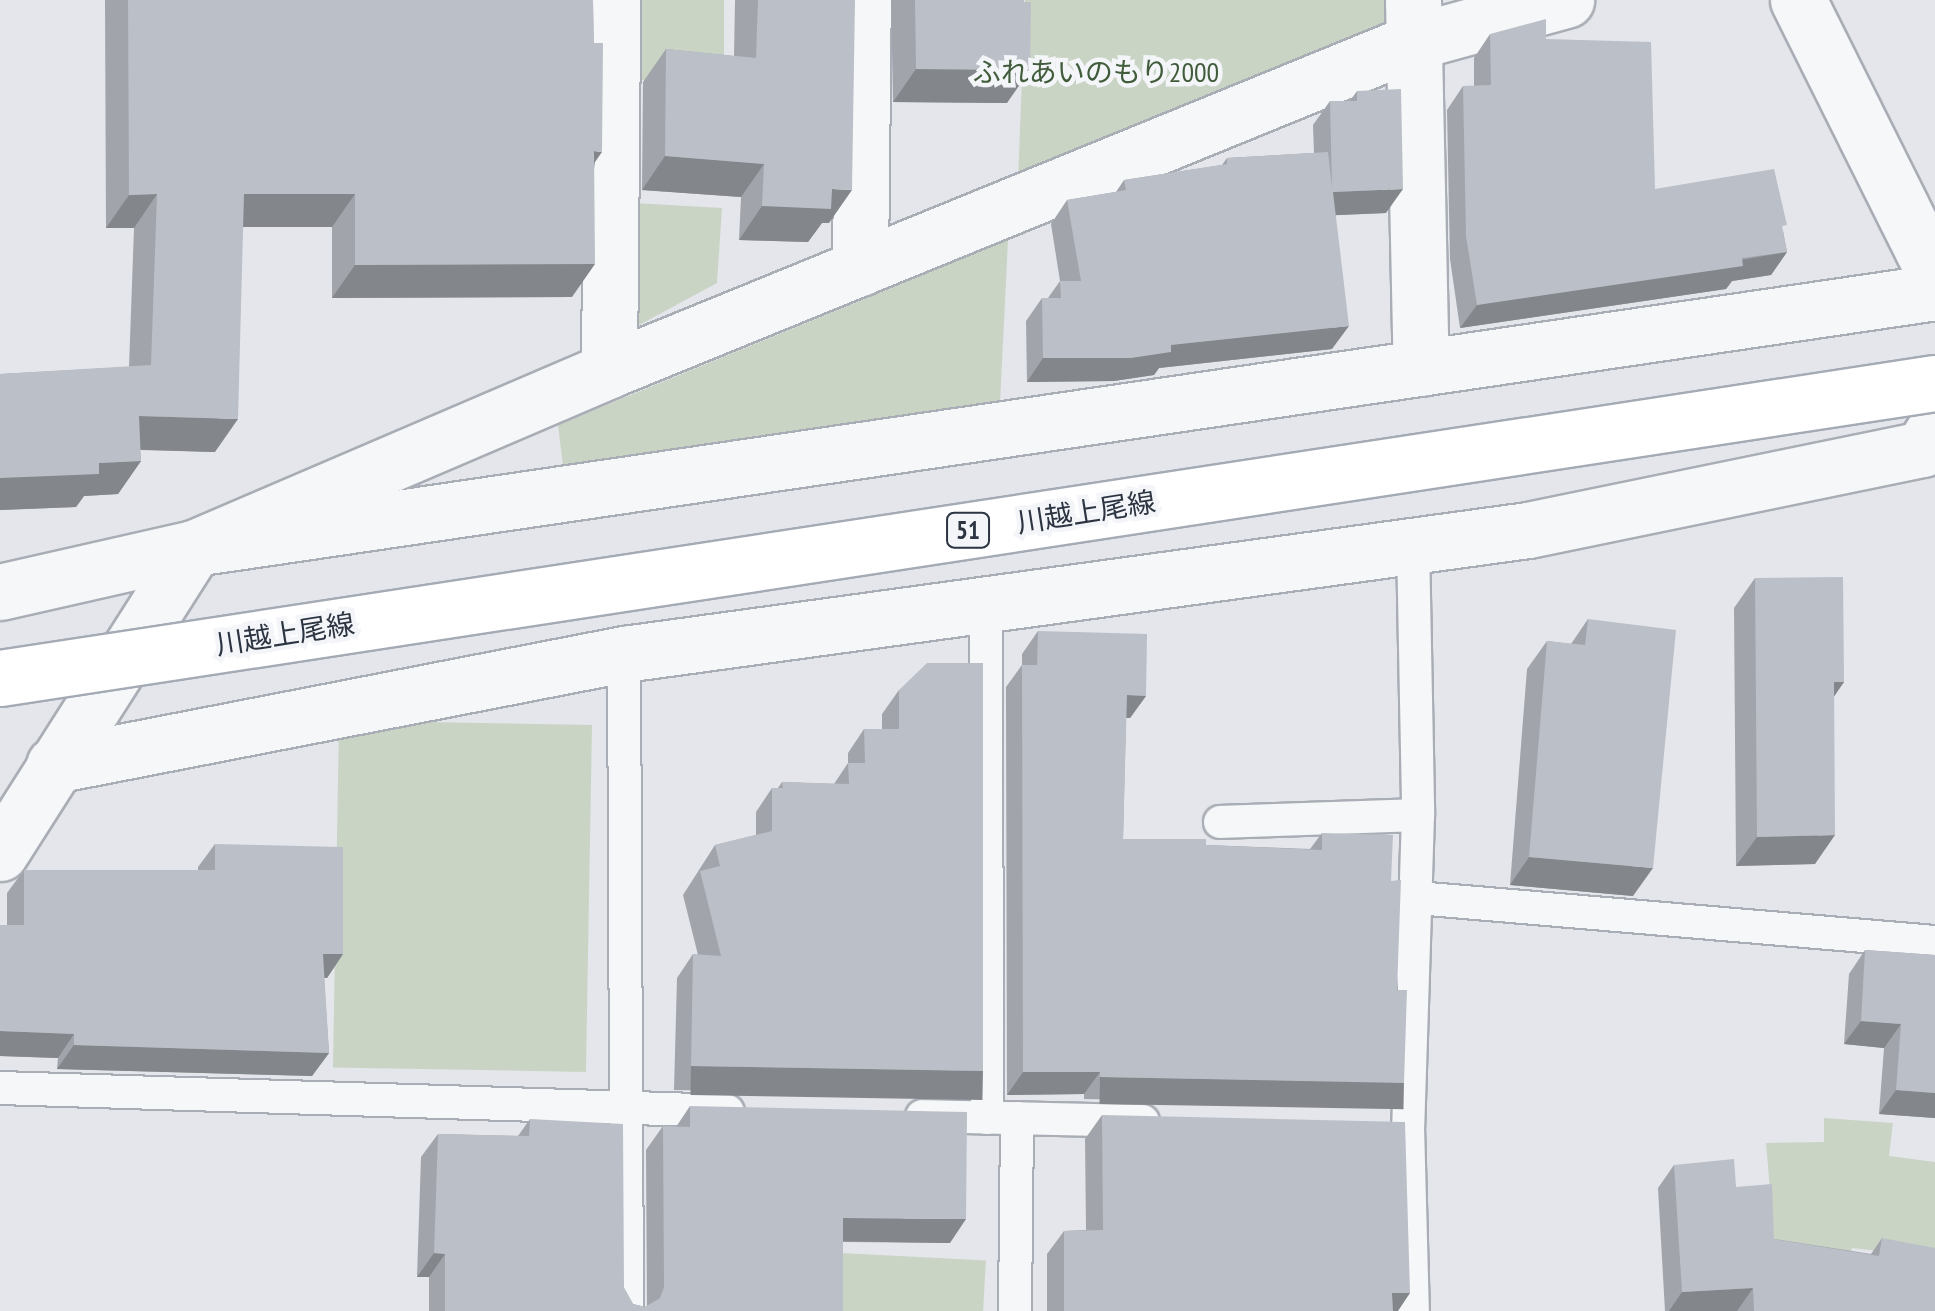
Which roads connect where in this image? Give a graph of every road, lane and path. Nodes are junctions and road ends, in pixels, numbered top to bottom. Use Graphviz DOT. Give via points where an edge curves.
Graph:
graph roads {
  1 [pos="612,0"];
  2 [pos="862,0"];
  3 [pos="1566,0"];
  4 [pos="1798,0"];
  5 [pos="1413,21"];
  6 [pos="860,268"];
  7 [pos="1935,275"];
  8 [pos="1935,292"];
  9 [pos="1421,368"];
  10 [pos="609,370"];
  11 [pos="1935,383"];
  12 [pos="1935,428"];
  13 [pos="1412,543"];
  14 [pos="194,548"];
  15 [pos="0,592"];
  16 [pos="986,603"];
  17 [pos="624,654"];
  18 [pos="0,678"];
  19 [pos="54,765"];
  20 [pos="1418,815"];
  21 [pos="1220,822"];
  22 [pos="0,853"];
  23 [pos="1416,898"];
  24 [pos="1935,942"];
  25 [pos="0,1088"];
  26 [pos="624,1109"];
  27 [pos="757,1112"];
  28 [pos="891,1115"];
  29 [pos="1002,1118"];
  30 [pos="1173,1122"];
  31 [pos="1369,1126"];
  32 [pos="1408,1126"];
  33 [pos="626,1311"];
  34 [pos="1015,1311"];
  35 [pos="1413,1311"];
  1 -- 10 [label="street"];
  2 -- 6 [label="street"];
  3 -- 5 [label="street"];
  4 -- 7 [label="street"];
  5 -- 6 [label="street"];
  5 -- 9 [label="street"];
  6 -- 10 [label="street"];
  8 -- 9 [label="street"];
  9 -- 14 [label="street"];
  10 -- 14 [label="street"];
  11 -- 18 [label="main road, 川越上尾線 / 51, bridge"];
  12 -- 13 [label="street" via="1922,450 1528,530"];
  13 -- 16 [label="street"];
  13 -- 20 [label="lane"];
  14 -- 15 [label="street"];
  14 -- 19 [label="street"];
  16 -- 17 [label="street"];
  16 -- 29 [label="lane"];
  17 -- 19 [label="street"];
  17 -- 26 [label="lane"];
  19 -- 22 [label="street"];
  20 -- 21 [label="lane"];
  20 -- 23 [label="lane"];
  23 -- 24 [label="lane"];
  23 -- 32 [label="lane"];
  25 -- 26 [label="lane"];
  26 -- 27 [label="lane"];
  26 -- 33 [label="lane"];
  28 -- 29 [label="lane"];
  29 -- 30 [label="lane"];
  29 -- 34 [label="lane"];
  31 -- 32 [label="lane"];
  32 -- 35 [label="lane"];
}
